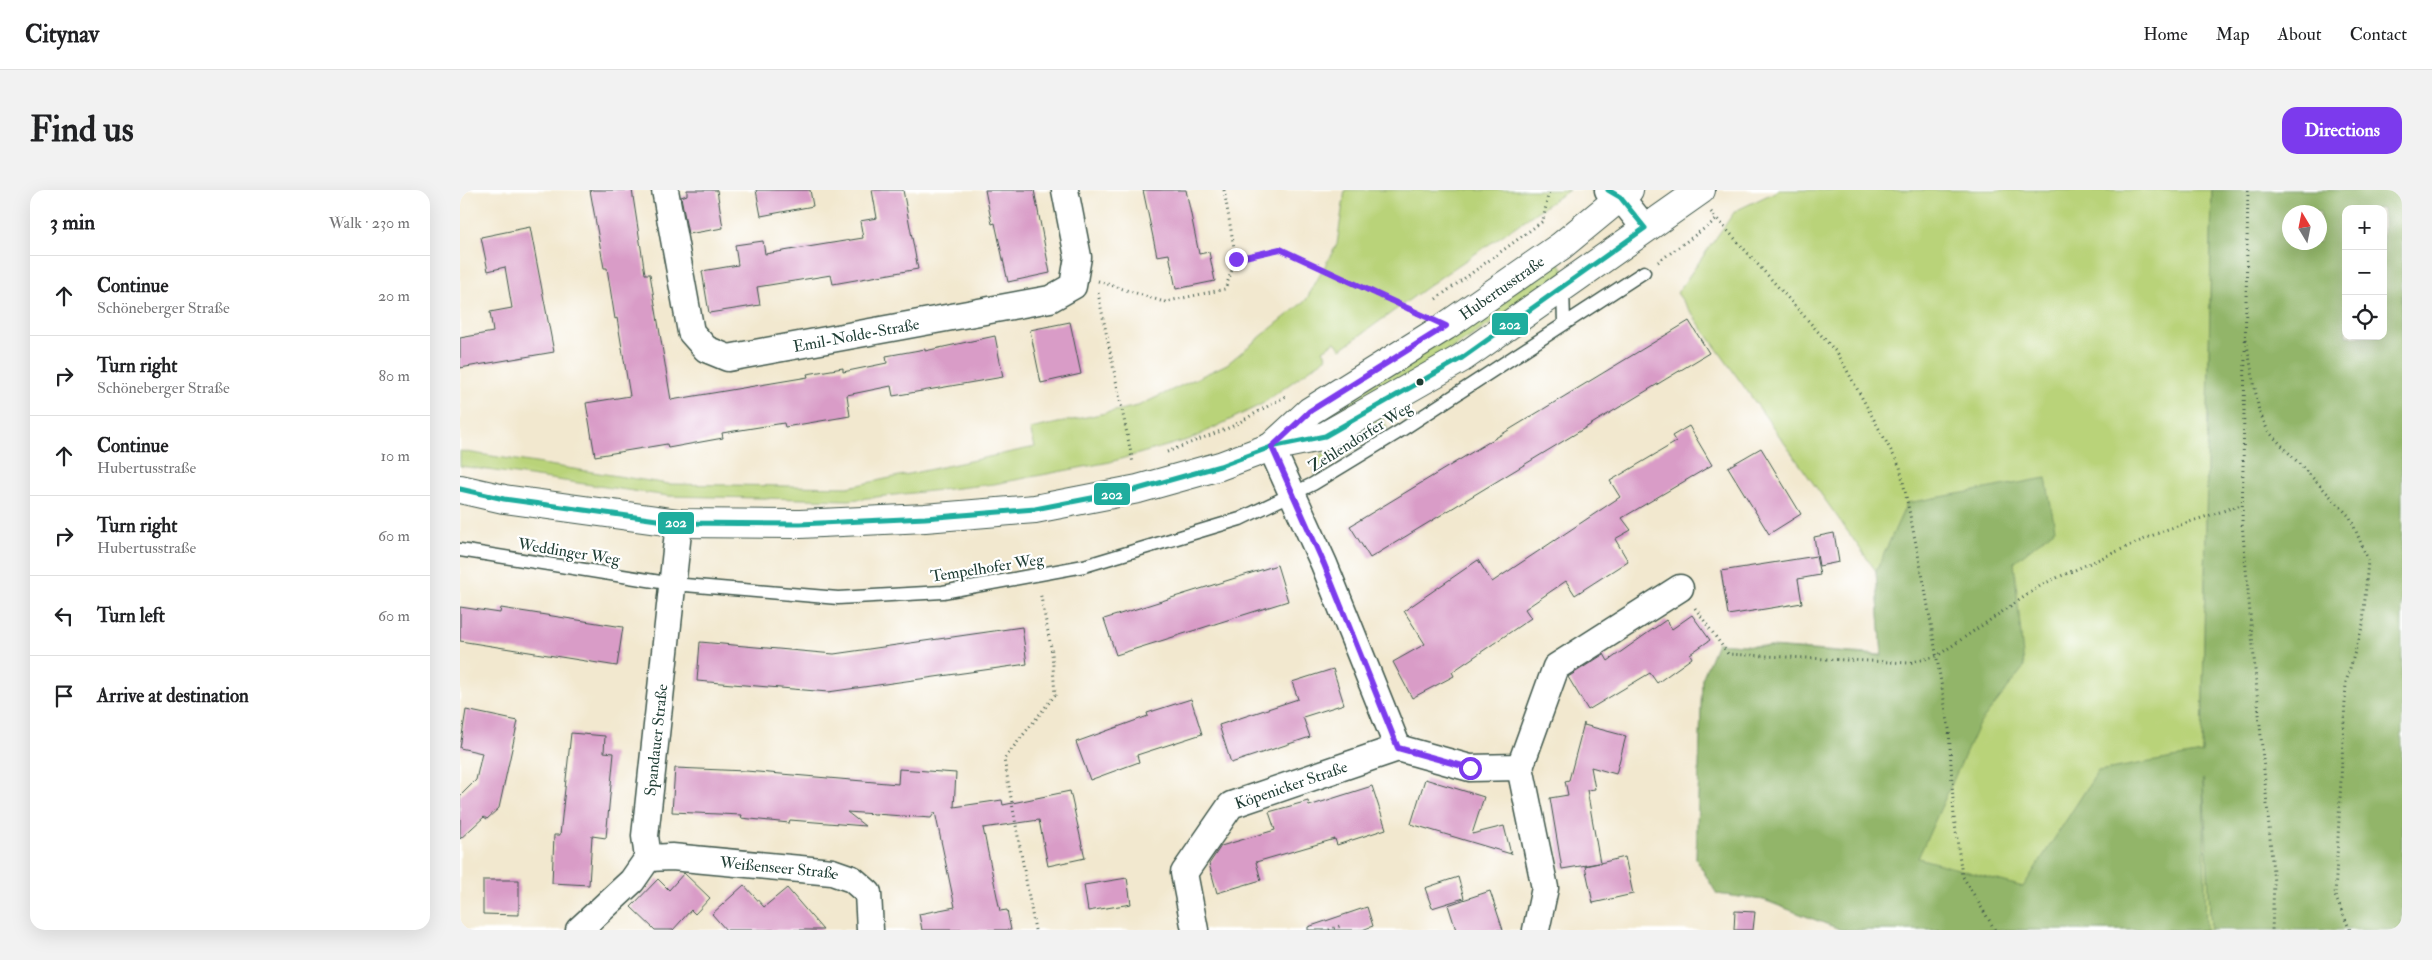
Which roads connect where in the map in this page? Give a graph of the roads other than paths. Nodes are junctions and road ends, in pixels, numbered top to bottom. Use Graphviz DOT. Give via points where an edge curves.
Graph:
graph roads {
  1 [pos="665,190"];
  2 [pos="1065,190"];
  3 [pos="1701,190"];
  4 [pos="1619,192"];
  5 [pos="1645,228"];
  6 [pos="1644,272"];
  7 [pos="1563,285"];
  8 [pos="1564,323"];
  9 [pos="1272,447"];
  10 [pos="460,489"];
  11 [pos="1293,494"];
  12 [pos="678,523"];
  13 [pos="460,550"];
  14 [pos="673,584"];
  15 [pos="1680,588"];
  16 [pos="1398,748"];
  17 [pos="1520,768"];
  18 [pos="648,858"];
  19 [pos="579,930"];
  20 [pos="870,930"];
  21 [pos="1195,930"];
  22 [pos="1536,930"];
  1 -- 2 [label="street, Emil-Nolde-Straße" via="691,332 706,349 728,358 1050,299 1073,286 1078,257"];
  3 -- 5 [label="street, Hubertusstraße"];
  4 -- 5 [label="street"];
  4 -- 9 [label="street, Hubertusstraße" via="1561,246 1446,326 1310,411"];
  5 -- 7 [label="street, Hubertusstraße"];
  6 -- 8 [label="lane, Zehlendorfer Weg"];
  7 -- 8 [label="lane"];
  7 -- 9 [label="street, Hubertusstraße" via="1462,358 1325,436"];
  8 -- 11 [label="lane, Zehlendorfer Weg" via="1397,433"];
  9 -- 11 [label="street"];
  9 -- 12 [label="street, Hubertusstraße" via="1220,466 1138,489 1035,509 809,524"];
  10 -- 12 [label="street, Hubertusstraße" via="504,499"];
  11 -- 14 [label="lane, Tempelhofer Weg" via="1240,519 1084,566 943,592 838,598"];
  11 -- 16 [label="street"];
  12 -- 14 [label="street, Spandauer Straße"];
  13 -- 14 [label="lane, Weddinger Weg"];
  14 -- 18 [label="street, Spandauer Straße" via="645,836"];
  15 -- 17 [label="street" via="1556,667"];
  16 -- 17 [label="street" via="1470,768"];
  16 -- 21 [label="street, Köpenicker Straße" via="1231,804 1184,873"];
  17 -- 22 [label="street" via="1545,888"];
  18 -- 19 [label="street" via="632,881"];
  18 -- 20 [label="street, Weißenseer Straße" via="672,857 832,872 852,879 868,893"];
}
